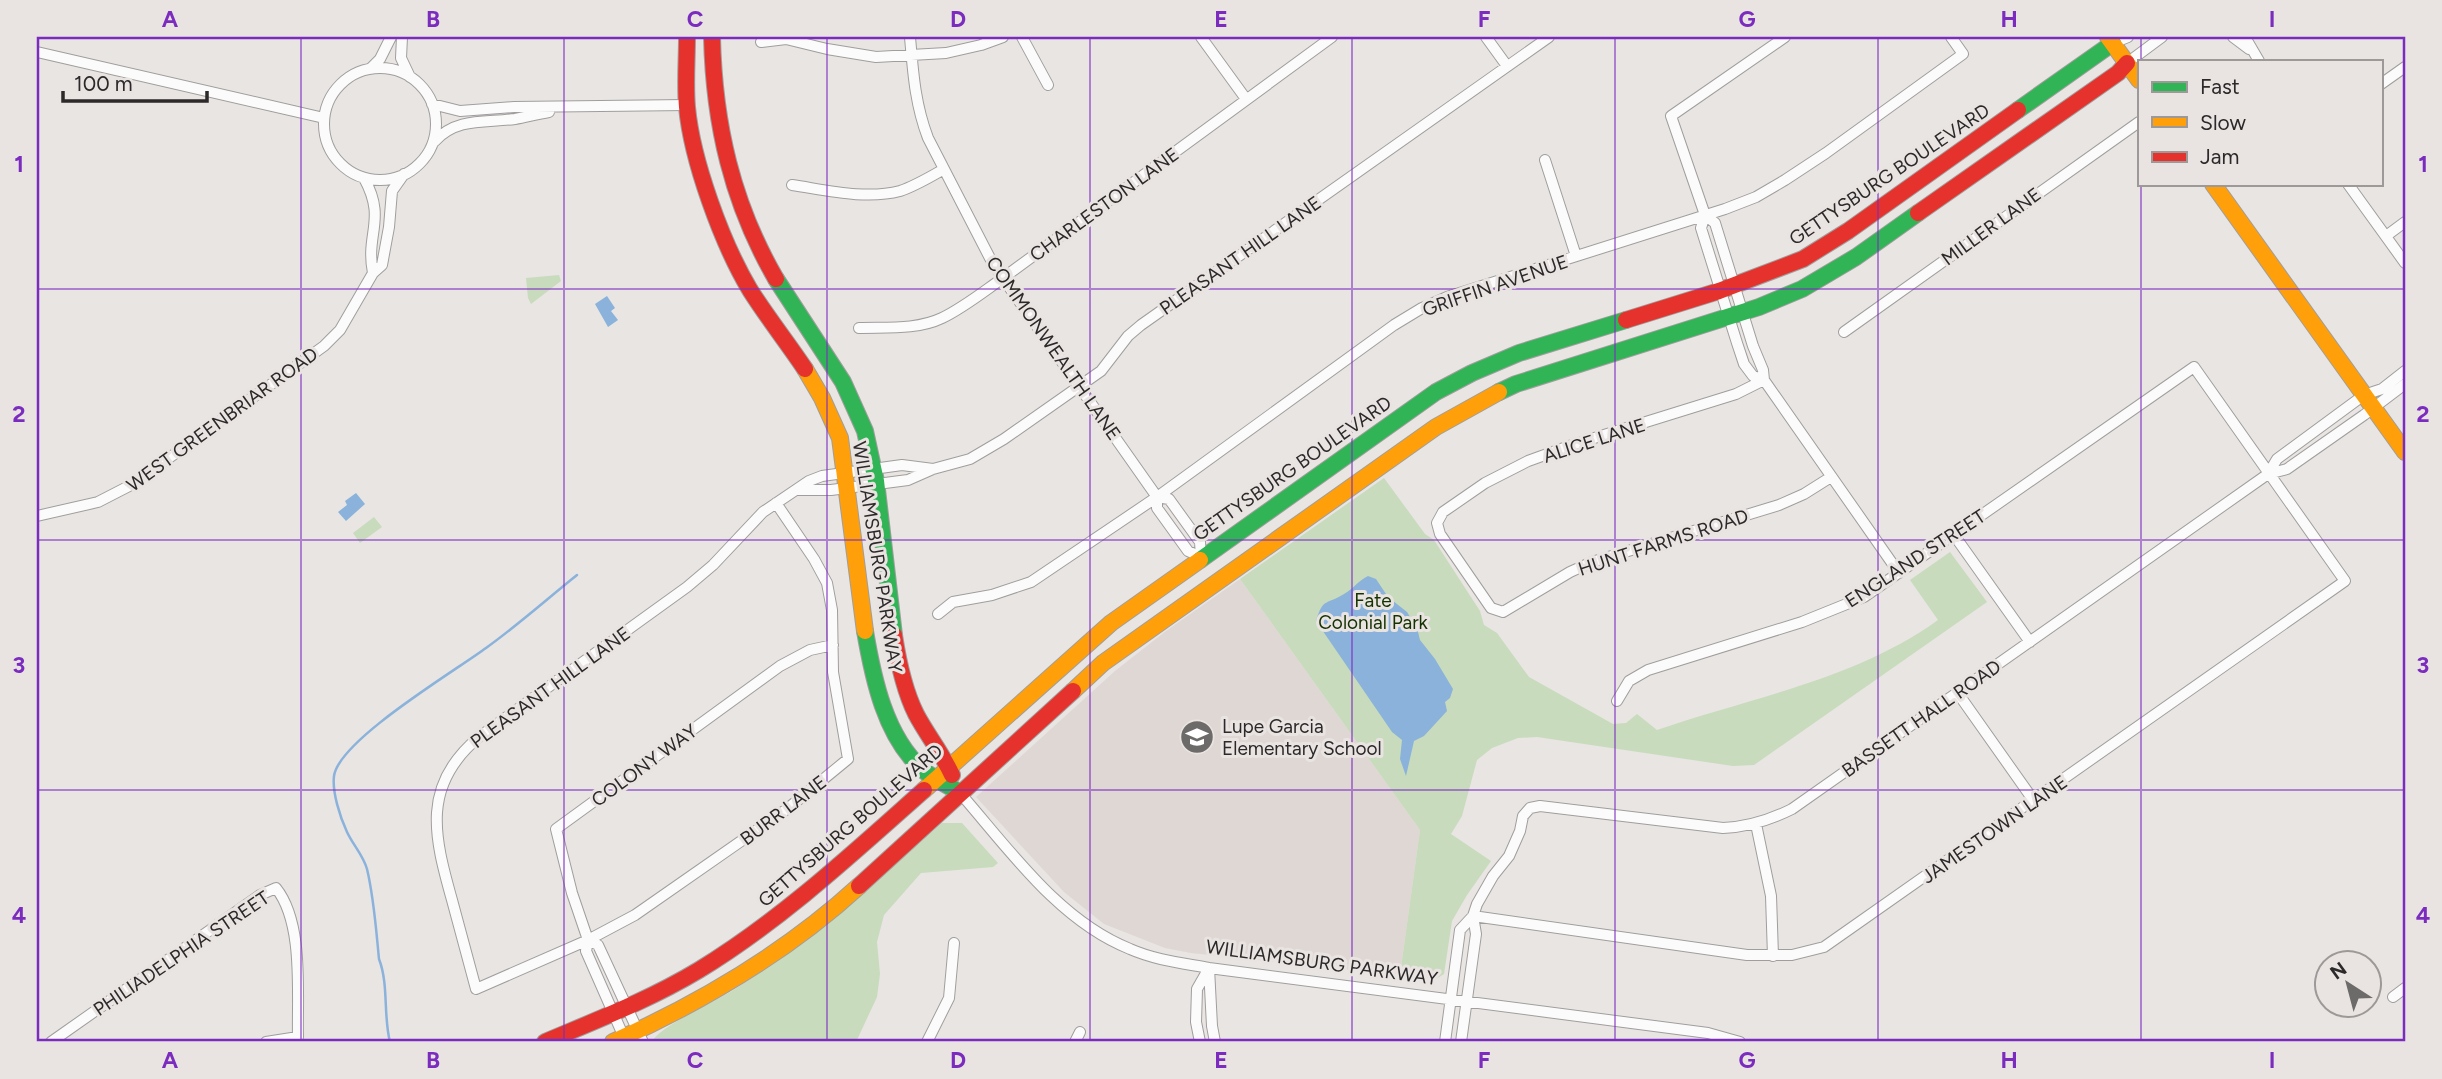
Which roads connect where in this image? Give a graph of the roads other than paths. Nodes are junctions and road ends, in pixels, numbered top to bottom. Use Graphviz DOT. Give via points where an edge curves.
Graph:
graph roads {
  1 [pos="391,37"];
  2 [pos="402,37"];
  3 [pos="687,37"];
  4 [pos="712,37"];
  5 [pos="910,37"];
  6 [pos="1003,37"];
  7 [pos="1023,37"];
  8 [pos="1201,37"];
  9 [pos="1332,37"];
  10 [pos="1486,37"];
  11 [pos="1549,37"];
  12 [pos="1785,37"];
  13 [pos="1951,37"];
  14 [pos="2162,37"];
  15 [pos="2233,37"];
  16 [pos="2245,37"];
  17 [pos="2116,39"];
  18 [pos="761,42"];
  19 [pos="2251,51"];
  20 [pos="37,52"];
  21 [pos="911,55"];
  22 [pos="2258,60"];
  23 [pos="2127,63"];
  24 [pos="1507,66"];
  25 [pos="2405,67"];
  26 [pos="370,69"];
  27 [pos="410,77"];
  28 [pos="2138,79"];
  29 [pos="2382,83"];
  30 [pos="1048,85"];
  31 [pos="1246,99"];
  32 [pos="432,104"];
  33 [pos="714,104"];
  34 [pos="687,106"];
  35 [pos="569,108"];
  36 [pos="324,118"];
  37 [pos="2138,123"];
  38 [pos="433,142"];
  39 [pos="1545,160"];
  40 [pos="944,169"];
  41 [pos="404,174"];
  42 [pos="364,178"];
  43 [pos="792,185"];
  44 [pos="2214,186"];
  45 [pos="2349,186"];
  46 [pos="1705,215"];
  47 [pos="2405,222"];
  48 [pos="2386,236"];
  49 [pos="753,237"];
  50 [pos="729,248"];
  51 [pos="1576,256"];
  52 [pos="2405,263"];
  53 [pos="373,273"];
  54 [pos="1003,278"];
  55 [pos="1727,288"];
  56 [pos="1735,314"];
  57 [pos="859,328"];
  58 [pos="1844,332"];
  59 [pos="2405,371"];
  60 [pos="1764,380"];
  61 [pos="2405,384"];
  62 [pos="1079,388"];
  63 [pos="2369,401"];
  64 [pos="2405,452"];
  65 [pos="933,469"];
  66 [pos="2269,474"];
  67 [pos="875,477"];
  68 [pos="1831,477"];
  69 [pos="847,480"];
  70 [pos="1157,497"];
  71 [pos="776,503"];
  72 [pos="37,516"];
  73 [pos="1954,535"];
  74 [pos="1201,557"];
  75 [pos="1899,573"];
  76 [pos="1218,580"];
  77 [pos="1499,612"];
  78 [pos="938,614"];
  79 [pos="2030,642"];
  80 [pos="833,645"];
  81 [pos="1957,692"];
  82 [pos="1617,702"];
  83 [pos="943,773"];
  84 [pos="960,793"];
  85 [pos="2034,801"];
  86 [pos="1756,824"];
  87 [pos="1473,916"];
  88 [pos="588,940"];
  89 [pos="954,943"];
  90 [pos="1773,957"];
  91 [pos="1209,968"];
  92 [pos="2405,988"];
  93 [pos="476,989"];
  94 [pos="2393,997"];
  95 [pos="1451,1001"];
  96 [pos="1466,1003"];
  97 [pos="620,1010"];
  98 [pos="628,1039"];
  99 [pos="51,1042"];
  100 [pos="266,1042"];
  101 [pos="545,1042"];
  102 [pos="928,1042"];
  103 [pos="1200,1042"];
  104 [pos="1215,1042"];
  105 [pos="1445,1042"];
  106 [pos="1461,1042"];
  107 [pos="1740,1042"];
  1 -- 26 [label="street"];
  2 -- 27 [label="street" via="401,58"];
  3 -- 34 [label="street, WILLIAMSBURG PARKWAY"];
  4 -- 33 [label="street, WILLIAMSBURG PARKWAY"];
  5 -- 21 [label="street, COMMONWEALTH LANE"];
  6 -- 21 [label="street" via="946,53"];
  7 -- 30 [label="street"];
  8 -- 31 [label="street"];
  9 -- 31 [label="street, CHARLESTON LANE"];
  10 -- 24 [label="street"];
  11 -- 24 [label="street, PLEASANT HILL LANE"];
  12 -- 46 [label="street" via="1671,116"];
  13 -- 46 [label="street, GRIFFIN AVENUE" via="1963,54 1785,180 1756,197"];
  14 -- 23 [label="street"];
  15 -- 19 [label="street"];
  16 -- 19 [label="street"];
  17 -- 23 [label="street"];
  17 -- 55 [label="street, GETTYSBURG BOULEVARD" via="1826,246 1789,266"];
  18 -- 21 [label="street" via="786,38 876,57"];
  19 -- 22 [label="street"];
  20 -- 36 [label="street"];
  21 -- 40 [label="street, COMMONWEALTH LANE" via="920,117"];
  23 -- 28 [label="street"];
  23 -- 56 [label="street" via="1850,261 1787,296"];
  24 -- 62 [label="street, PLEASANT HILL LANE" via="1141,325 1101,371"];
  25 -- 29 [label="street"];
  26 -- 27 [label="street" via="393,70"];
  26 -- 36 [label="street" via="337,89"];
  27 -- 32 [label="street"];
  31 -- 54 [label="street, CHARLESTON LANE"];
  32 -- 35 [label="street" via="460,111"];
  32 -- 38 [label="street"];
  33 -- 34 [label="street"];
  33 -- 49 [label="street, WILLIAMSBURG PARKWAY"];
  34 -- 35 [label="street"];
  34 -- 50 [label="street, WILLIAMSBURG PARKWAY" via="707,191"];
  35 -- 38 [label="street" via="463,123"];
  36 -- 42 [label="street" via="326,141 334,157"];
  37 -- 58 [label="street, MILLER LANE"];
  38 -- 41 [label="street" via="424,159"];
  39 -- 51 [label="street"];
  40 -- 43 [label="street" via="901,191 881,194"];
  40 -- 54 [label="street, COMMONWEALTH LANE"];
  41 -- 42 [label="street" via="382,180"];
  41 -- 53 [label="street, WEST GREENBRIAR ROAD" via="393,191 382,265"];
  42 -- 53 [label="street" via="376,212 370,256"];
  44 -- 63 [label="street"];
  45 -- 48 [label="street"];
  46 -- 51 [label="street, GRIFFIN AVENUE"];
  46 -- 55 [label="street" via="1701,228"];
  47 -- 48 [label="street"];
  48 -- 52 [label="street"];
  49 -- 50 [label="street"];
  49 -- 67 [label="street, WILLIAMSBURG PARKWAY" via="849,391 868,440"];
  50 -- 69 [label="street, WILLIAMSBURG PARKWAY" via="749,288 831,414"];
  51 -- 70 [label="street, GRIFFIN AVENUE" via="1422,308"];
  53 -- 72 [label="street, WEST GREENBRIAR ROAD" via="340,330 279,379 119,493"];
  54 -- 57 [label="street, CHARLESTON LANE" via="940,319 914,326"];
  54 -- 62 [label="street, COMMONWEALTH LANE"];
  55 -- 56 [label="street"];
  55 -- 74 [label="street, GETTYSBURG BOULEVARD" via="1526,351 1472,373 1421,402"];
  56 -- 60 [label="street" via="1744,364 1753,376"];
  56 -- 76 [label="street" via="1524,382 1476,403 1423,435"];
  59 -- 63 [label="street, BASSETT HALL ROAD"];
  60 -- 68 [label="street"];
  60 -- 77 [label="street, ALICE LANE" via="1736,394 1528,461 1443,512 1437,523 1440,534 1491,608"];
  61 -- 63 [label="street, BASSETT HALL ROAD"];
  62 -- 65 [label="street, PLEASANT HILL LANE" via="970,459"];
  62 -- 70 [label="street, COMMONWEALTH LANE"];
  63 -- 64 [label="street"];
  63 -- 66 [label="street, BASSETT HALL ROAD" via="2287,469"];
  63 -- 66 [label="street, BASSETT HALL ROAD" via="2277,459"];
  65 -- 67 [label="street, PLEASANT HILL LANE" via="908,480"];
  65 -- 67 [label="street, PLEASANT HILL LANE" via="902,465"];
  66 -- 73 [label="street, ENGLAND STREET" via="2194,367"];
  66 -- 79 [label="street, BASSETT HALL ROAD"];
  66 -- 85 [label="street, JAMESTOWN LANE" via="2345,581"];
  67 -- 69 [label="street, PLEASANT HILL LANE"];
  67 -- 69 [label="street, PLEASANT HILL LANE"];
  67 -- 83 [label="street, WILLIAMSBURG PARKWAY" via="896,650 916,714 941,752"];
  68 -- 75 [label="street"];
  68 -- 77 [label="street, HUNT FARMS ROAD" via="1779,505 1592,562"];
  69 -- 71 [label="street, PLEASANT HILL LANE" via="822,476"];
  69 -- 83 [label="street, WILLIAMSBURG PARKWAY" via="875,681 903,744 921,768"];
  70 -- 74 [label="street, COMMONWEALTH LANE" via="1157,508 1188,551"];
  70 -- 78 [label="street, GRIFFIN AVENUE" via="1031,582 953,602"];
  71 -- 80 [label="street, BURR LANE" via="827,583"];
  71 -- 93 [label="street, PLEASANT HILL LANE" via="701,576 479,737 448,773 437,804 436,838"];
  73 -- 75 [label="street, ENGLAND STREET"];
  73 -- 79 [label="street"];
  74 -- 76 [label="street"];
  74 -- 83 [label="street, GETTYSBURG BOULEVARD" via="1111,623"];
  75 -- 82 [label="street, ENGLAND STREET" via="1864,597 1830,612 1648,670 1629,681"];
  76 -- 84 [label="street" via="1103,663"];
  79 -- 81 [label="street, BASSETT HALL ROAD"];
  80 -- 88 [label="street, BURR LANE" via="834,680 849,759 678,887"];
  80 -- 88 [label="street, COLONY WAY" via="810,650 780,666 556,829"];
  81 -- 85 [label="street"];
  81 -- 86 [label="street, BASSETT HALL ROAD" via="1792,809"];
  83 -- 84 [label="street, WILLIAMSBURG PARKWAY"];
  83 -- 97 [label="street, GETTYSBURG BOULEVARD" via="764,926 699,970"];
  84 -- 91 [label="street, WILLIAMSBURG PARKWAY" via="1052,897 1083,924 1146,955"];
  84 -- 98 [label="street" via="838,905 783,948"];
  85 -- 90 [label="street, JAMESTOWN LANE" via="1840,938 1808,953"];
  86 -- 87 [label="street, BASSETT HALL ROAD" via="1723,828 1530,808 1509,856"];
  86 -- 90 [label="street" via="1771,896"];
  87 -- 90 [label="street, JAMESTOWN LANE"];
  87 -- 95 [label="street" via="1460,930"];
  87 -- 96 [label="street" via="1476,934"];
  88 -- 93 [label="street, BURR LANE"];
  88 -- 97 [label="street, COLONY WAY" via="598,945"];
  89 -- 102 [label="street" via="949,998"];
  91 -- 95 [label="street, WILLIAMSBURG PARKWAY"];
  91 -- 103 [label="street" via="1197,994"];
  91 -- 104 [label="street"];
  92 -- 94 [label="street"];
  95 -- 96 [label="street, WILLIAMSBURG PARKWAY"];
  95 -- 105 [label="street"];
  96 -- 106 [label="street"];
  96 -- 107 [label="street, WILLIAMSBURG PARKWAY" via="1709,1033"];
  97 -- 98 [label="street, COLONY WAY"];
  97 -- 101 [label="street, GETTYSBURG BOULEVARD"];
  99 -- 100 [label="street, PHILIADELPHIA STREET" via="276,888 293,922 298,1037"];
}
